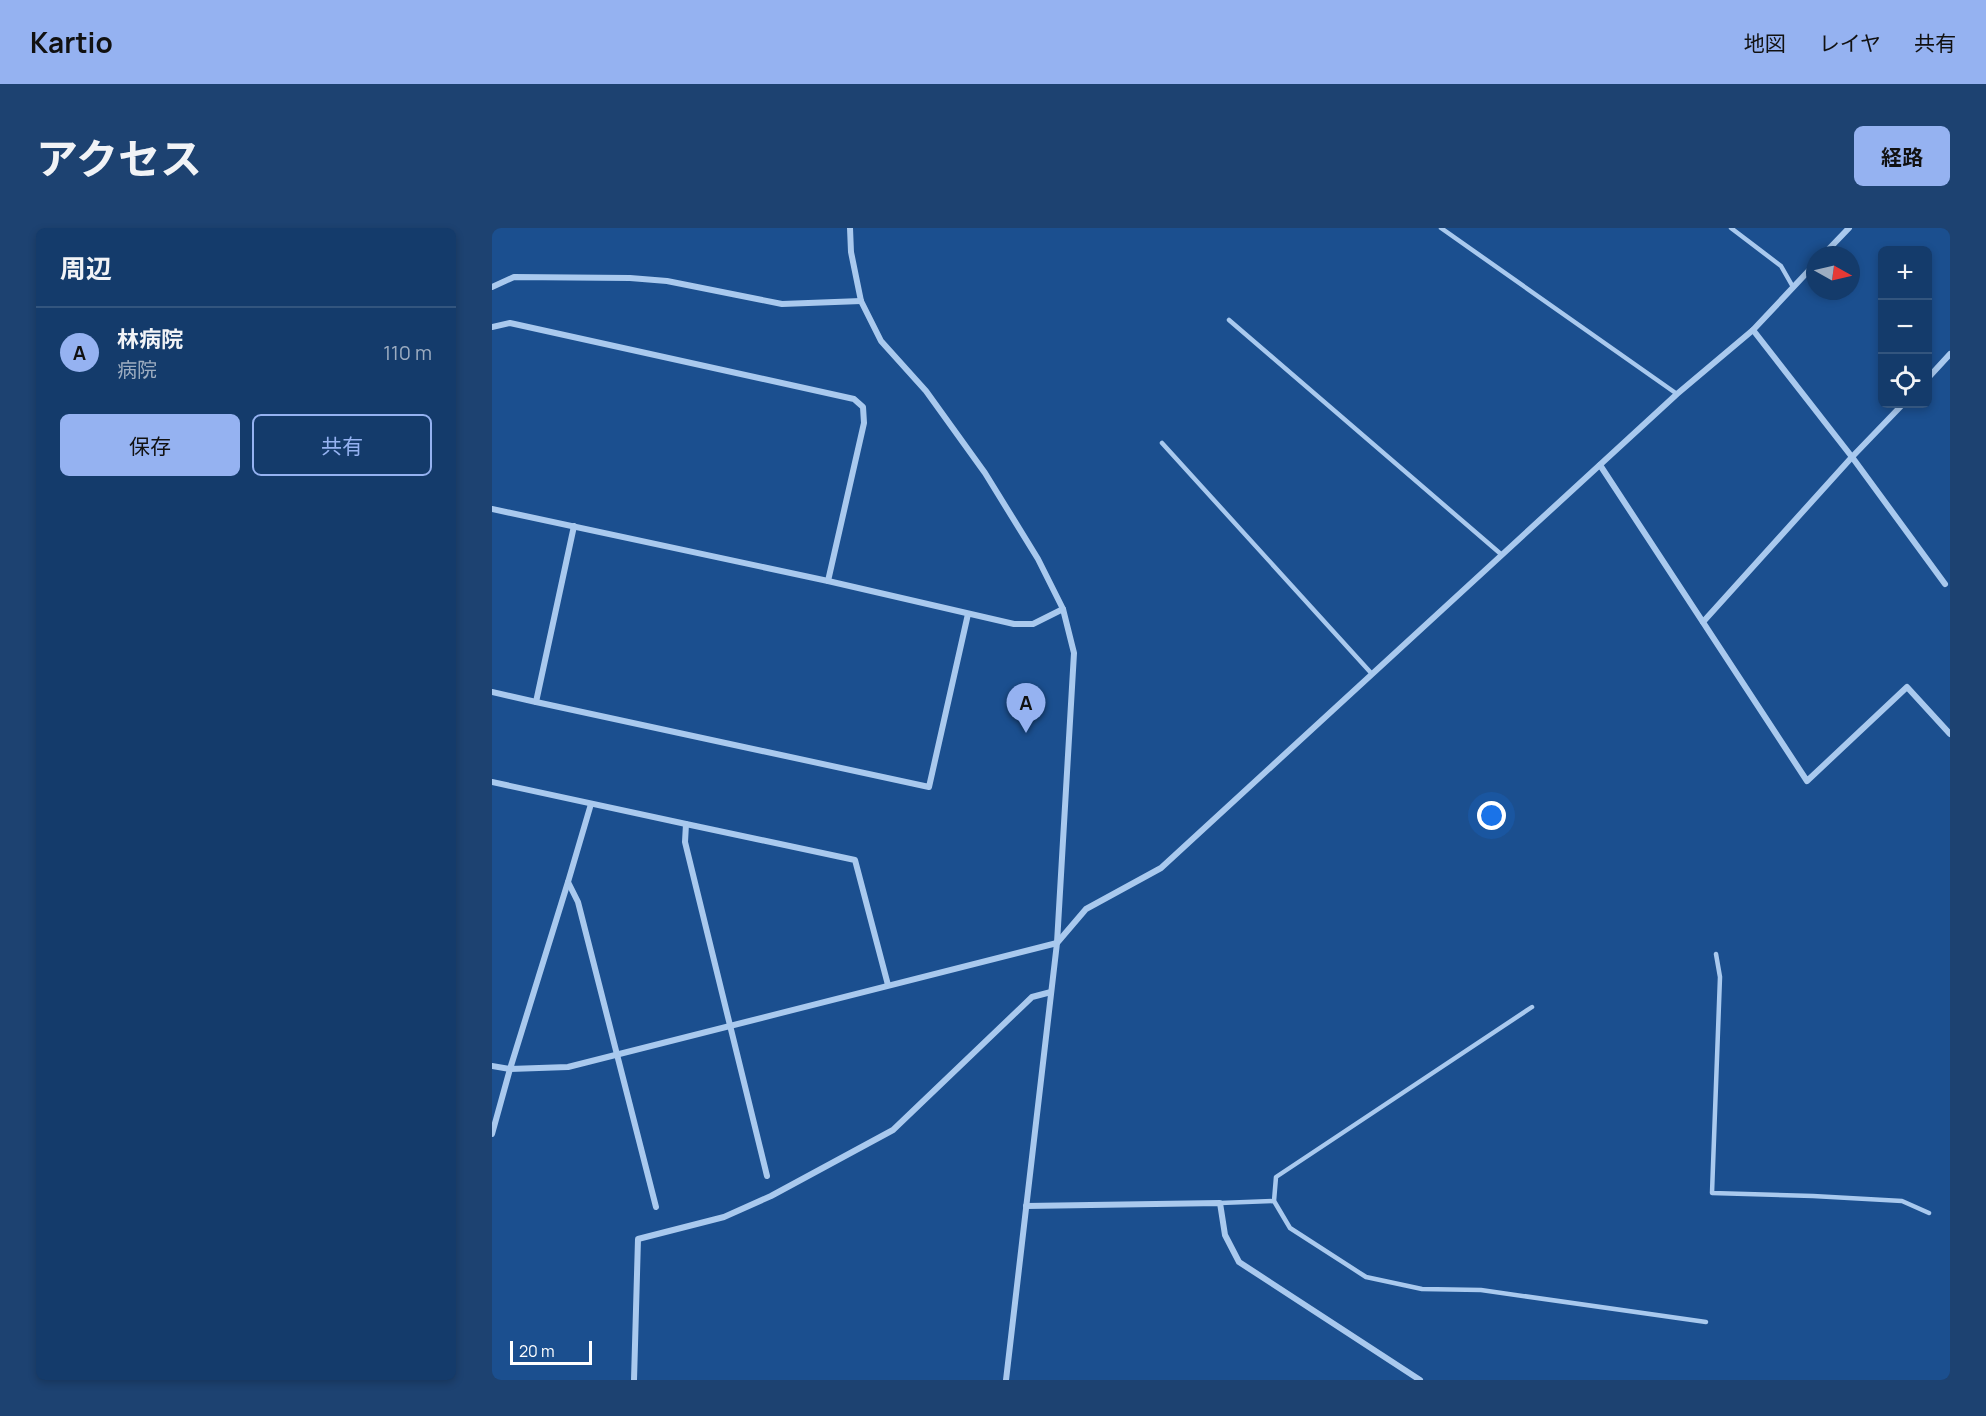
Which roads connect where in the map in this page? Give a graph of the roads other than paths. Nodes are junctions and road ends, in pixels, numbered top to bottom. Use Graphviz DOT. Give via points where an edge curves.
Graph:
graph roads {
  1 [pos="850,228"];
  2 [pos="1442,228"];
  3 [pos="1731,228"];
  4 [pos="1849,228"];
  5 [pos="1832,246"];
  6 [pos="1806,273"];
  7 [pos="492,287"];
  8 [pos="1793,287"];
  9 [pos="861,301"];
  10 [pos="1229,320"];
  11 [pos="492,327"];
  12 [pos="1753,330"];
  13 [pos="1950,354"];
  14 [pos="1932,374"];
  15 [pos="1677,394"];
  16 [pos="1899,408"];
  17 [pos="1162,443"];
  18 [pos="1852,456"];
  19 [pos="1600,465"];
  20 [pos="492,509"];
  21 [pos="574,526"];
  22 [pos="1502,555"];
  23 [pos="828,582"];
  24 [pos="1945,584"];
  25 [pos="1063,609"];
  26 [pos="968,614"];
  27 [pos="1703,622"];
  28 [pos="1372,674"];
  29 [pos="492,692"];
  30 [pos="536,702"];
  31 [pos="1950,734"];
  32 [pos="492,782"];
  33 [pos="591,804"];
  34 [pos="686,824"];
  35 [pos="568,882"];
  36 [pos="1057,943"];
  37 [pos="1716,954"];
  38 [pos="888,985"];
  39 [pos="1051,992"];
  40 [pos="1532,1007"];
  41 [pos="731,1026"];
  42 [pos="616,1055"];
  43 [pos="492,1066"];
  44 [pos="510,1069"];
  45 [pos="492,1134"];
  46 [pos="767,1176"];
  47 [pos="1274,1201"];
  48 [pos="1220,1203"];
  49 [pos="1026,1206"];
  50 [pos="656,1207"];
  51 [pos="1929,1213"];
  52 [pos="1706,1322"];
  53 [pos="634,1380"];
  54 [pos="1006,1380"];
  55 [pos="1420,1380"];
  1 -- 9 [label="street"];
  2 -- 15 [label="lane"];
  3 -- 8 [label="lane" via="1781,266"];
  4 -- 5 [label="street"];
  6 -- 8 [label="street"];
  7 -- 9 [label="street" via="514,277 630,278 667,281 782,304"];
  8 -- 12 [label="street"];
  9 -- 25 [label="street" via="881,341 926,391 984,473 1038,559"];
  10 -- 22 [label="lane"];
  11 -- 23 [label="street" via="510,323 854,399 863,407 864,423"];
  12 -- 15 [label="street"];
  12 -- 18 [label="street"];
  13 -- 14 [label="street"];
  15 -- 19 [label="street"];
  16 -- 18 [label="street"];
  17 -- 28 [label="lane"];
  18 -- 24 [label="street"];
  18 -- 27 [label="street"];
  19 -- 22 [label="street"];
  19 -- 27 [label="street"];
  20 -- 21 [label="street"];
  21 -- 23 [label="street"];
  21 -- 30 [label="street"];
  22 -- 28 [label="street"];
  23 -- 26 [label="street"];
  25 -- 26 [label="street" via="1034,624"];
  25 -- 36 [label="street" via="1074,653"];
  26 -- 30 [label="street" via="929,787"];
  27 -- 31 [label="street" via="1807,781 1907,687"];
  28 -- 36 [label="street" via="1161,868 1086,909"];
  29 -- 30 [label="street"];
  32 -- 33 [label="street"];
  33 -- 34 [label="street"];
  33 -- 35 [label="street"];
  34 -- 38 [label="street" via="855,860"];
  34 -- 41 [label="street" via="685,842"];
  35 -- 42 [label="street" via="578,902"];
  35 -- 44 [label="street"];
  36 -- 38 [label="street"];
  36 -- 39 [label="street"];
  37 -- 51 [label="lane" via="1720,977 1712,1193 1902,1201"];
  38 -- 41 [label="street"];
  39 -- 49 [label="street"];
  39 -- 53 [label="street" via="1032,997 894,1130 724,1217 638,1239"];
  40 -- 47 [label="lane" via="1276,1177"];
  41 -- 42 [label="street"];
  41 -- 46 [label="street"];
  42 -- 44 [label="street" via="568,1067"];
  42 -- 50 [label="street"];
  43 -- 44 [label="street"];
  44 -- 45 [label="street"];
  47 -- 48 [label="lane"];
  47 -- 52 [label="lane" via="1290,1228 1366,1277 1422,1289 1481,1290"];
  48 -- 49 [label="street"];
  48 -- 55 [label="street" via="1225,1235 1239,1262"];
  49 -- 54 [label="street"];
}
